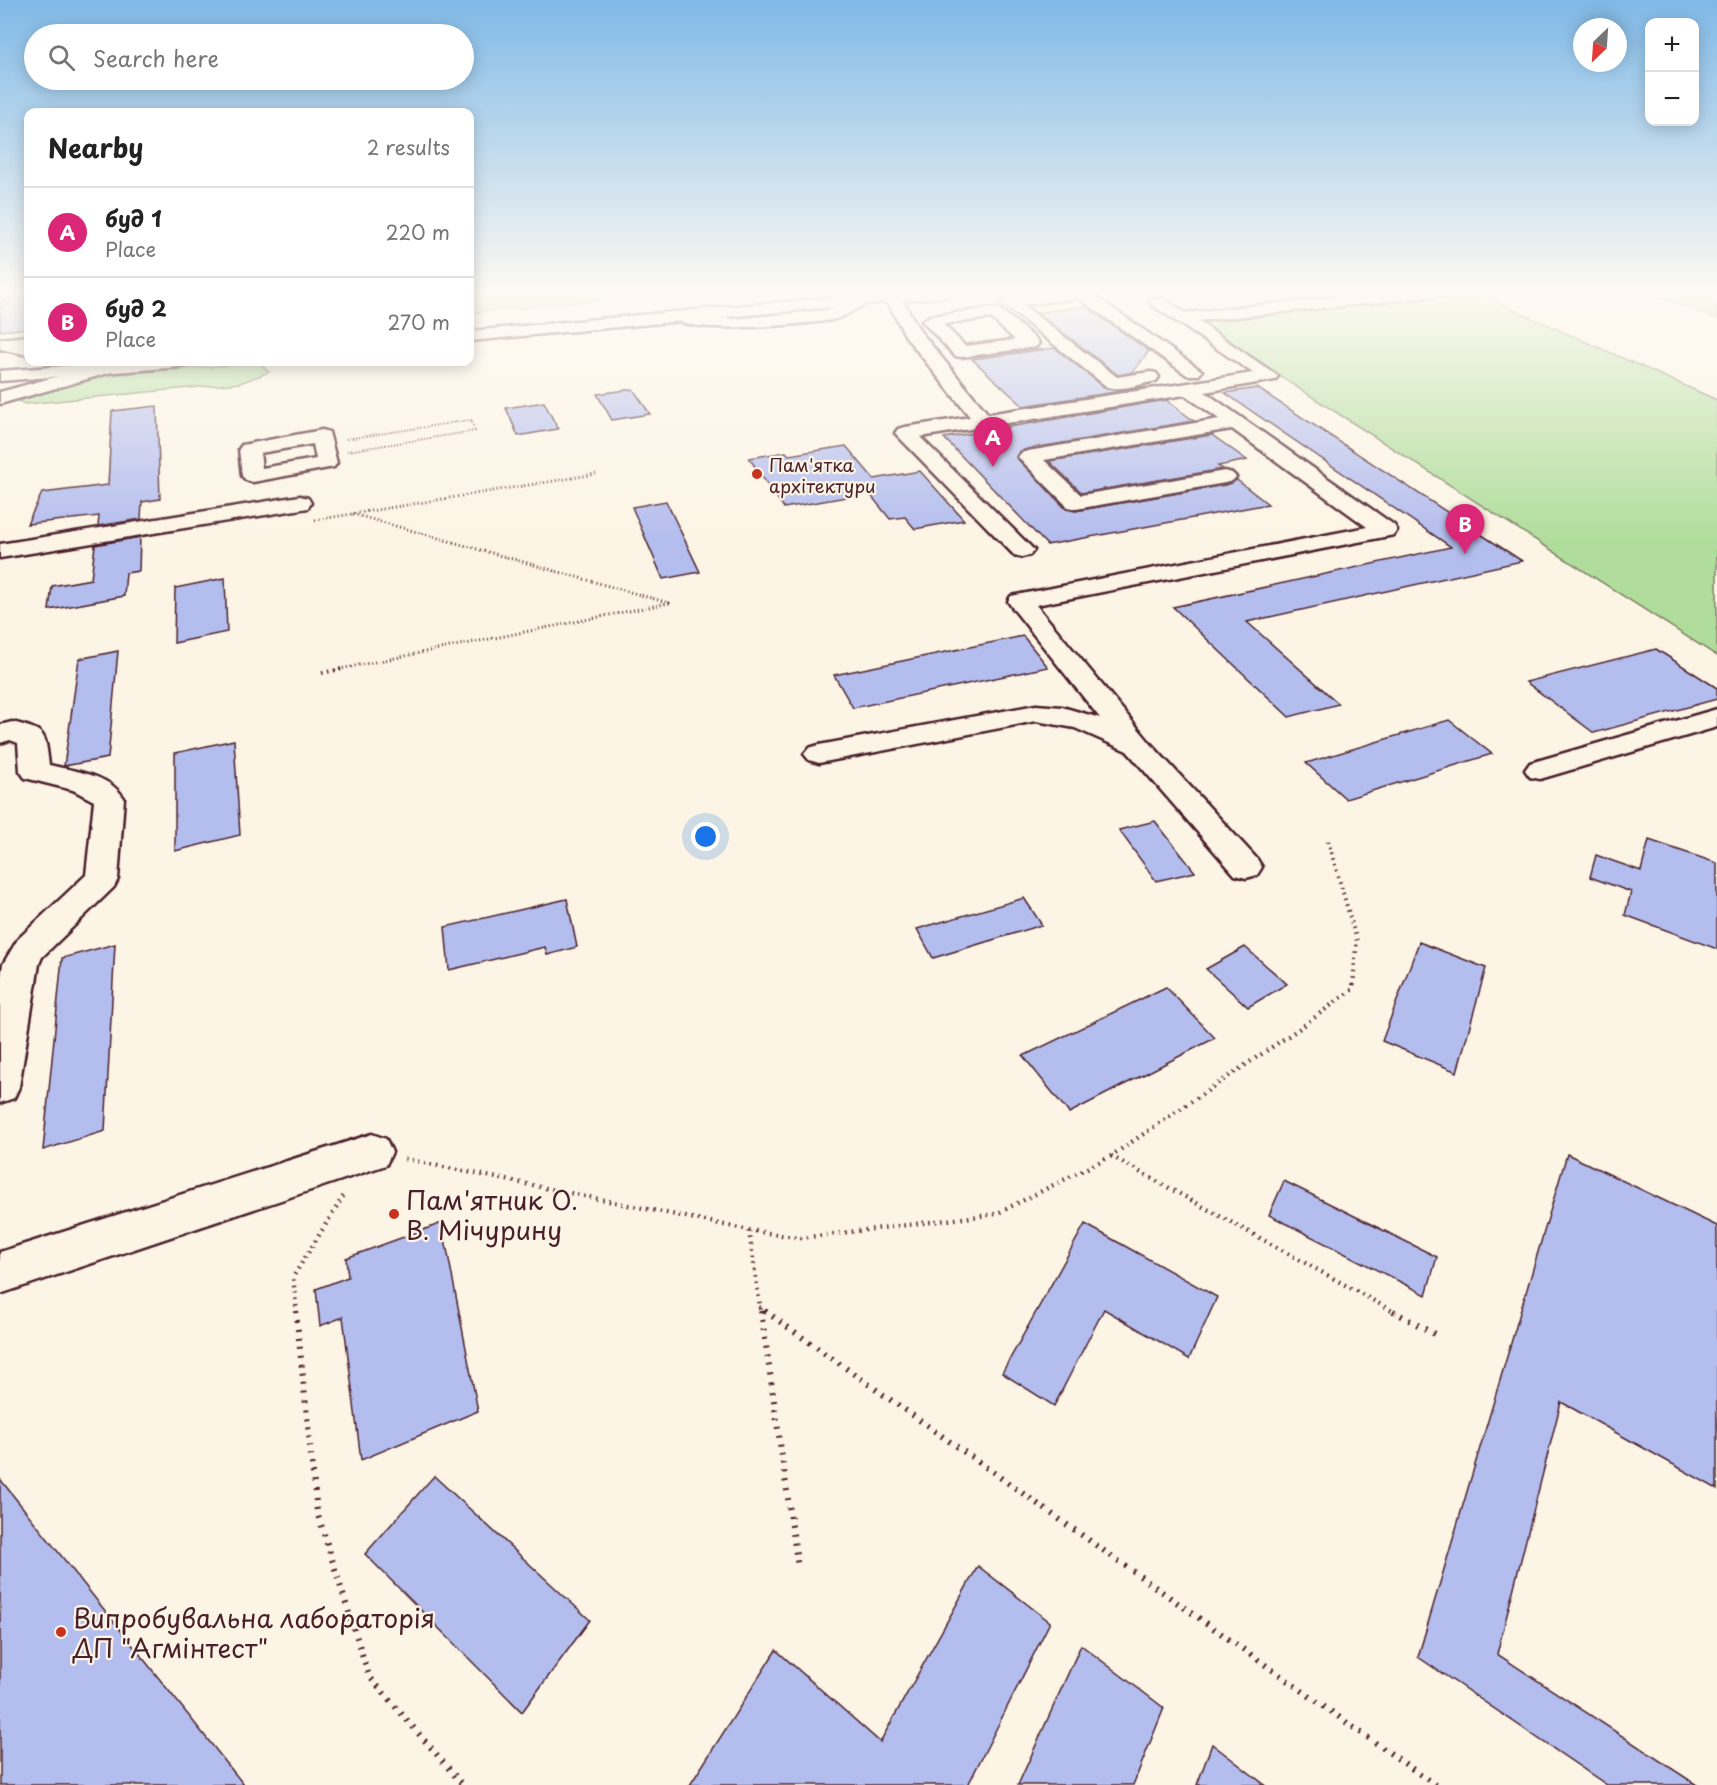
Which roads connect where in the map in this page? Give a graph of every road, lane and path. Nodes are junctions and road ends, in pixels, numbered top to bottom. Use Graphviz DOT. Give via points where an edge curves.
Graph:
graph roads {
  1 [pos="6,374"];
  2 [pos="78,374"];
  3 [pos="946,374"];
  4 [pos="1102,374"];
  5 [pos="1170,374"];
  6 [pos="1267,374"];
  7 [pos="1189,389"];
  8 [pos="1149,395"];
  9 [pos="0,397"];
  10 [pos="1180,418"];
  11 [pos="983,421"];
  12 [pos="1236,422"];
  13 [pos="325,449"];
  14 [pos="596,474"];
  15 [pos="1225,477"];
  16 [pos="306,512"];
  17 [pos="353,514"];
  18 [pos="1022,550"];
  19 [pos="0,551"];
  20 [pos="322,672"];
  21 [pos="1717,718"];
  22 [pos="0,734"];
  23 [pos="1142,750"];
  24 [pos="819,754"];
  25 [pos="1540,770"];
  26 [pos="1328,841"];
  27 [pos="1246,867"];
  28 [pos="0,1087"];
  29 [pos="372,1152"];
  30 [pos="1111,1156"];
  31 [pos="749,1230"];
  32 [pos="0,1273"];
  33 [pos="759,1307"];
  34 [pos="1436,1335"];
  35 [pos="798,1568"];
  36 [pos="464,1785"];
  37 [pos="1435,1785"];
  1 -- 9 [label="main road" via="23,379 26,386"];
  2 -- 9 [label="main road"];
  3 -- 11 [label="main road"];
  4 -- 5 [label="main road" via="1113,383"];
  6 -- 7 [label="main road"];
  7 -- 8 [label="main road"];
  7 -- 12 [label="main road"];
  8 -- 10 [label="main road"];
  8 -- 11 [label="main road"];
  10 -- 12 [label="main road"];
  10 -- 15 [label="main road" via="1028,457 1076,502"];
  11 -- 18 [label="main road" via="905,433"];
  12 -- 23 [label="main road" via="1386,530 1020,601"];
  13 -- 13 [label="path" via="476,431 471,420"];
  14 -- 17 [label="path"];
  16 -- 17 [label="path"];
  16 -- 19 [label="main road"];
  17 -- 20 [label="path" via="669,603"];
  21 -- 25 [label="main road"];
  22 -- 28 [label="main road" via="12,731 32,738 35,771 82,782 109,798 102,879 30,948 21,964"];
  23 -- 24 [label="main road" via="1096,725 1054,713 1036,713"];
  23 -- 27 [label="main road"];
  26 -- 30 [label="path" via="1357,941 1353,989"];
  29 -- 31 [label="path"];
  29 -- 32 [label="main road"];
  29 -- 36 [label="path" via="293,1277 317,1512 369,1676"];
  30 -- 31 [label="path" via="996,1214 801,1238"];
  30 -- 34 [label="path"];
  31 -- 33 [label="path"];
  33 -- 35 [label="path"];
  33 -- 37 [label="path"];
}
